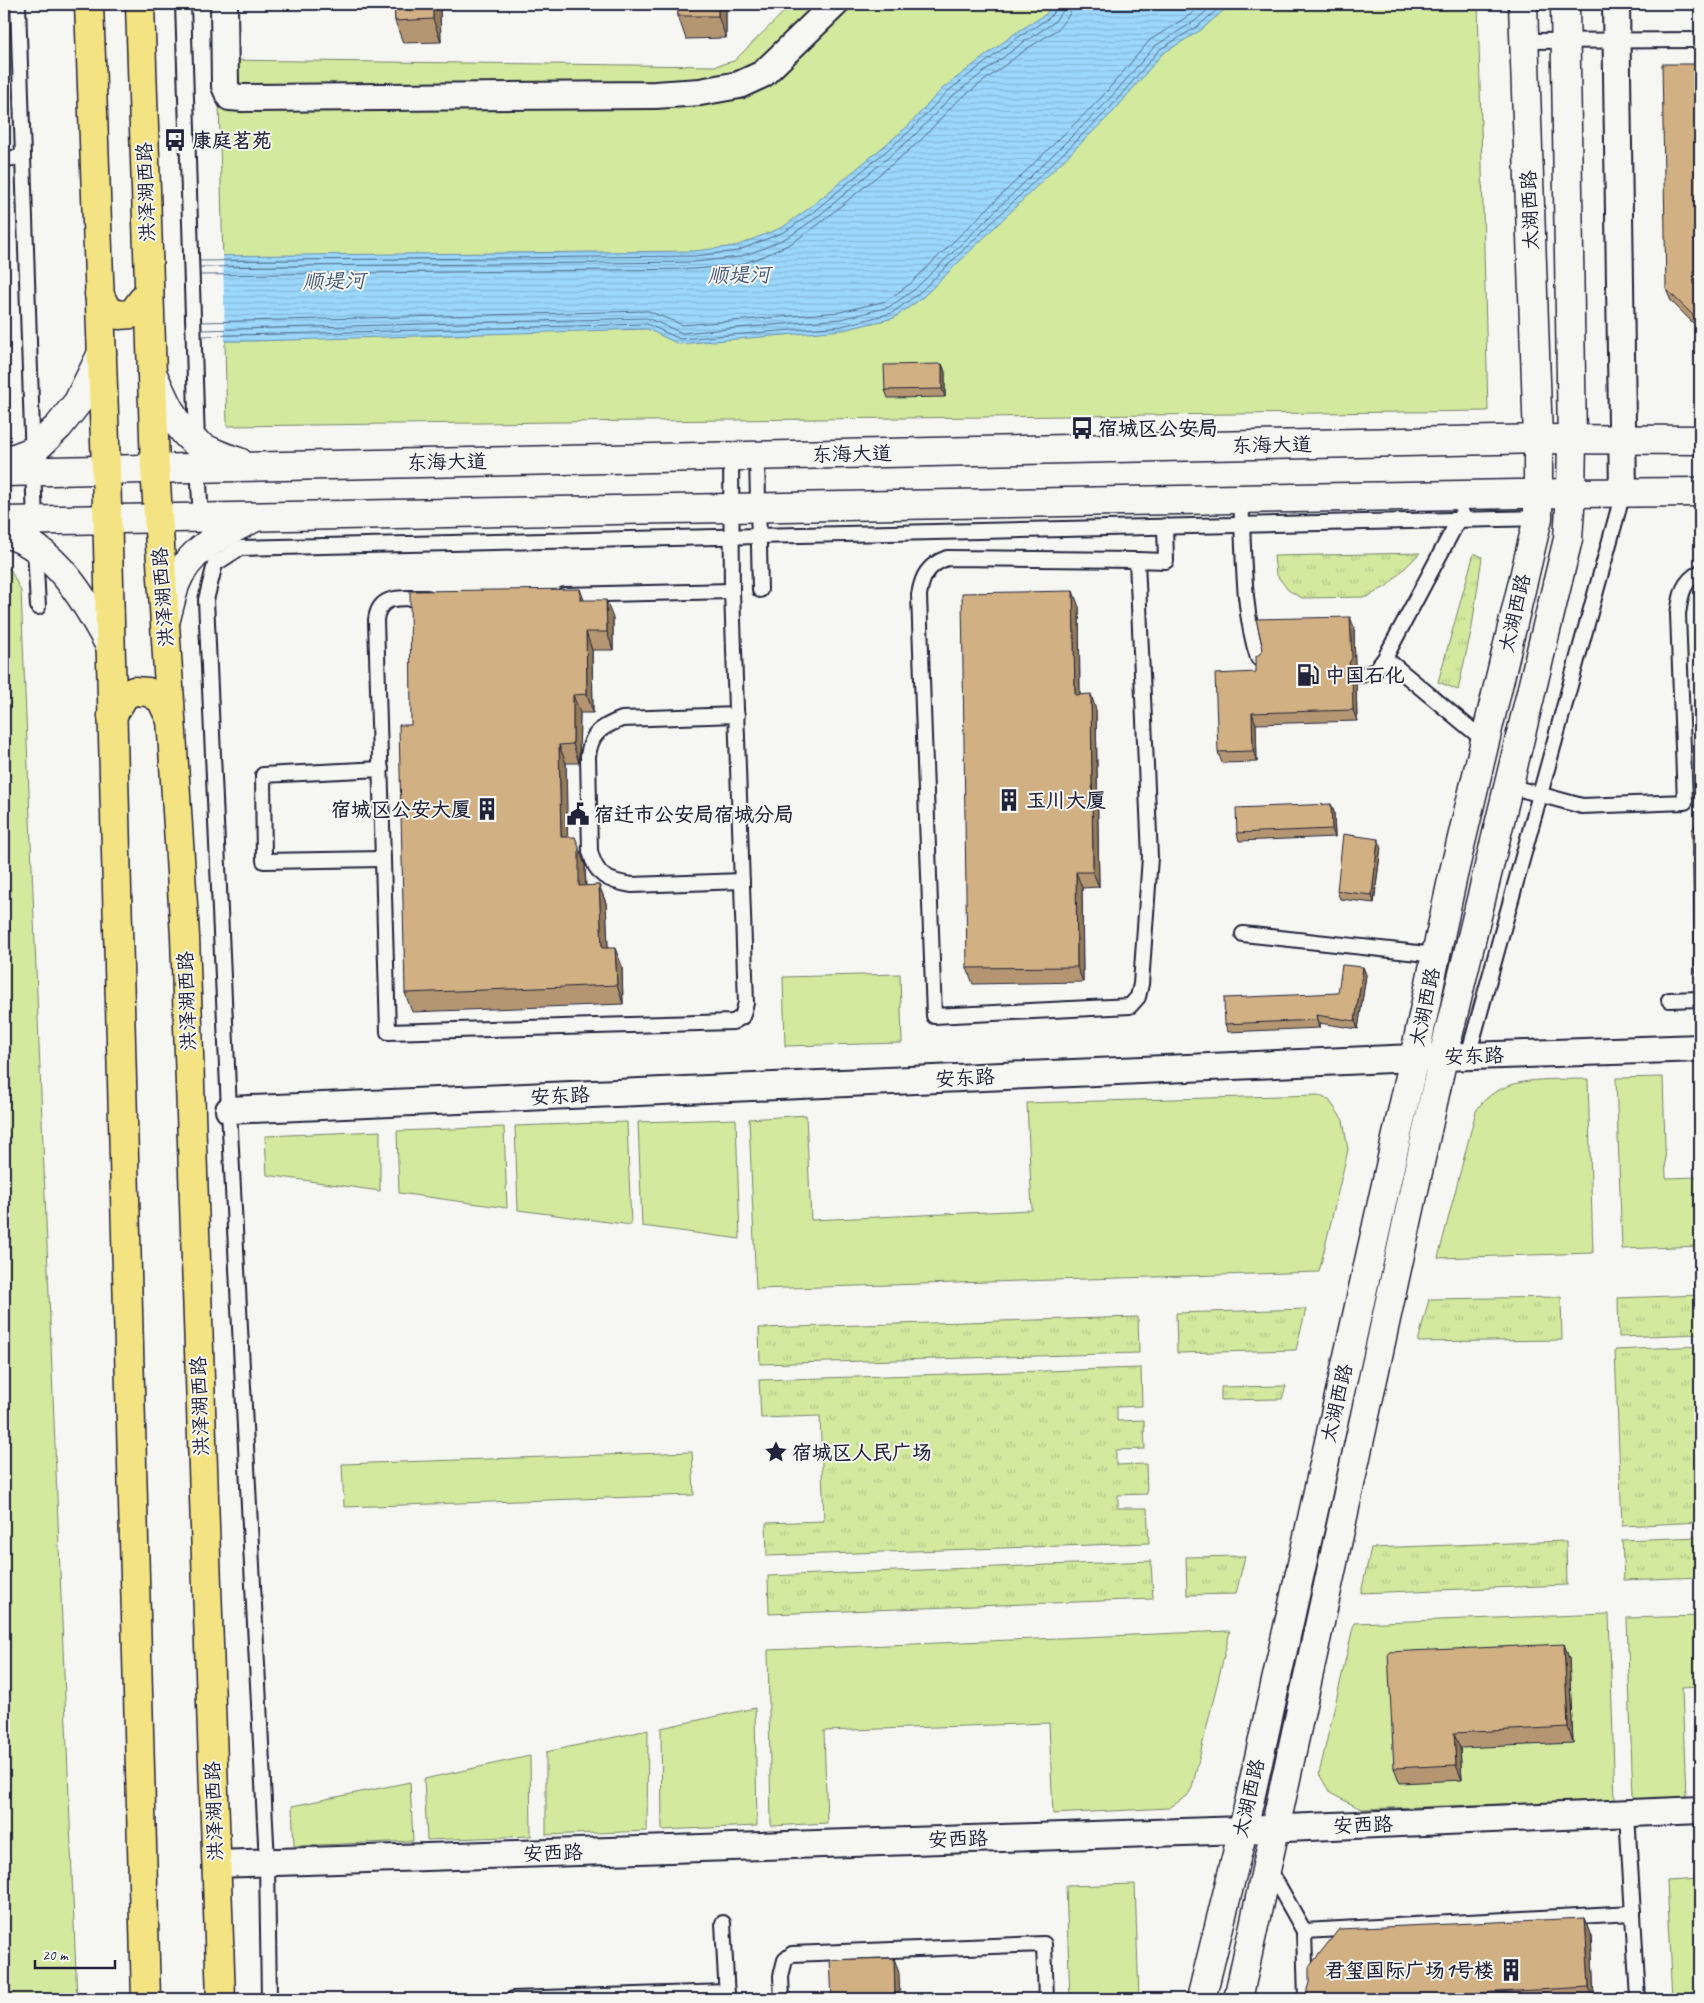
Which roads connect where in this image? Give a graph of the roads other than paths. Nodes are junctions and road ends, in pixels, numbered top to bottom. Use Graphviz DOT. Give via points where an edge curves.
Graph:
graph roads {
  1 [pos="18,4"];
  2 [pos="89,4"];
  3 [pos="140,4"];
  4 [pos="183,4"];
  5 [pos="224,4"];
  6 [pos="835,4"];
  7 [pos="1523,4"];
  8 [pos="1565,4"];
  9 [pos="1616,4"];
  10 [pos="1617,40"];
  11 [pos="1700,40"];
  12 [pos="1524,41"];
  13 [pos="1566,41"];
  14 [pos="23,157"];
  15 [pos="4,159"];
  16 [pos="149,291"];
  17 [pos="99,294"];
  18 [pos="102,353"];
  19 [pos="152,373"];
  20 [pos="1538,439"];
  21 [pos="1572,440"];
  22 [pos="1622,440"];
  23 [pos="1700,440"];
  24 [pos="197,456"];
  25 [pos="744,456"];
  26 [pos="33,461"];
  27 [pos="4,462"];
  28 [pos="155,468"];
  29 [pos="106,469"];
  30 [pos="4,472"];
  31 [pos="1571,492"];
  32 [pos="1700,492"];
  33 [pos="1623,493"];
  34 [pos="1472,494"];
  35 [pos="1538,506"];
  36 [pos="732,507"];
  37 [pos="759,507"];
  38 [pos="1242,512"];
  39 [pos="258,516"];
  40 [pos="201,517"];
  41 [pos="158,518"];
  42 [pos="107,520"];
  43 [pos="1458,520"];
  44 [pos="4,521"];
  45 [pos="1165,526"];
  46 [pos="4,533"];
  47 [pos="35,534"];
  48 [pos="732,536"];
  49 [pos="759,536"];
  50 [pos="203,546"];
  51 [pos="1136,560"];
  52 [pos="1700,572"];
  53 [pos="732,590"];
  54 [pos="760,590"];
  55 [pos="554,595"];
  56 [pos="438,598"];
  57 [pos="206,600"];
  58 [pos="38,607"];
  59 [pos="165,625"];
  60 [pos="110,646"];
  61 [pos="1258,658"];
  62 [pos="1385,658"];
  63 [pos="1362,676"];
  64 [pos="737,714"];
  65 [pos="112,716"];
  66 [pos="170,718"];
  67 [pos="1485,741"];
  68 [pos="380,769"];
  69 [pos="1509,786"];
  70 [pos="1540,795"];
  71 [pos="383,859"];
  72 [pos="742,881"];
  73 [pos="1243,934"];
  74 [pos="1436,955"];
  75 [pos="1700,999"];
  76 [pos="1669,1000"];
  77 [pos="1700,1048"];
  78 [pos="1456,1056"];
  79 [pos="1414,1058"];
  80 [pos="229,1110"];
  81 [pos="1700,1810"];
  82 [pos="1627,1814"];
  83 [pos="1276,1828"];
  84 [pos="1242,1830"];
  85 [pos="266,1862"];
  86 [pos="216,1864"];
  87 [pos="1268,1866"];
  88 [pos="1633,1913"];
  89 [pos="722,1923"];
  90 [pos="1304,1930"];
  91 [pos="727,1995"];
  92 [pos="640,1997"];
  93 [pos="146,1999"];
  94 [pos="221,1999"];
  95 [pos="269,1999"];
  96 [pos="513,1999"];
  97 [pos="538,1999"];
  98 [pos="782,1999"];
  99 [pos="1046,1999"];
  100 [pos="1202,1999"];
  101 [pos="1238,1999"];
  102 [pos="1306,1999"];
  103 [pos="1638,1999"];
  1 -- 14 [label="lane"];
  2 -- 17 [label="main road"];
  3 -- 16 [label="main road, 洪泽湖西路"];
  4 -- 24 [label="lane"];
  5 -- 6 [label="street" via="225,86 230,97 243,98 645,96 700,92 739,85 763,74"];
  7 -- 12 [label="street, 太湖西路"];
  8 -- 13 [label="street, 太湖西路"];
  9 -- 10 [label="street"];
  10 -- 11 [label="lane"];
  10 -- 13 [label="lane"];
  10 -- 22 [label="street"];
  12 -- 13 [label="lane"];
  12 -- 20 [label="street, 太湖西路"];
  13 -- 21 [label="street, 太湖西路"];
  14 -- 15 [label="lane"];
  14 -- 26 [label="lane"];
  16 -- 17 [label="main road" via="132,314 118,315 107,310"];
  16 -- 19 [label="main road, 洪泽湖西路"];
  17 -- 18 [label="main road"];
  18 -- 26 [label="street" via="78,402"];
  18 -- 29 [label="main road"];
  19 -- 24 [label="street" via="171,414"];
  19 -- 28 [label="main road, 洪泽湖西路"];
  20 -- 21 [label="street, 东海大道"];
  20 -- 25 [label="street, 东海大道"];
  20 -- 35 [label="street, 太湖西路"];
  21 -- 22 [label="street, 东海大道"];
  21 -- 31 [label="street, 太湖西路"];
  22 -- 23 [label="street, 东海大道"];
  22 -- 33 [label="street"];
  24 -- 25 [label="street, 东海大道" via="253,466"];
  24 -- 28 [label="street, 东海大道"];
  24 -- 40 [label="lane"];
  25 -- 36 [label="lane"];
  25 -- 37 [label="lane"];
  26 -- 27 [label="street"];
  26 -- 29 [label="street, 东海大道"];
  26 -- 30 [label="street, 东海大道"];
  26 -- 47 [label="lane"];
  28 -- 29 [label="street, 东海大道"];
  28 -- 41 [label="main road, 洪泽湖西路"];
  29 -- 42 [label="main road"];
  31 -- 33 [label="street"];
  31 -- 35 [label="street"];
  31 -- 69 [label="street, 太湖西路" via="1568,540"];
  32 -- 33 [label="street"];
  33 -- 70 [label="lane"];
  34 -- 35 [label="street"];
  34 -- 38 [label="street"];
  34 -- 43 [label="lane"];
  35 -- 43 [label="lane"];
  35 -- 67 [label="street, 太湖西路"];
  36 -- 37 [label="street"];
  36 -- 39 [label="street"];
  36 -- 48 [label="lane"];
  37 -- 38 [label="street"];
  37 -- 49 [label="lane"];
  38 -- 43 [label="lane"];
  38 -- 45 [label="lane"];
  38 -- 61 [label="lane" via="1248,617"];
  39 -- 40 [label="street"];
  39 -- 50 [label="street"];
  40 -- 41 [label="street"];
  40 -- 50 [label="lane"];
  41 -- 42 [label="street"];
  41 -- 59 [label="main road, 洪泽湖西路"];
  42 -- 47 [label="street"];
  42 -- 60 [label="main road"];
  43 -- 62 [label="lane"];
  44 -- 47 [label="street"];
  45 -- 49 [label="lane"];
  45 -- 51 [label="lane" via="1166,561"];
  46 -- 47 [label="street"];
  47 -- 58 [label="lane"];
  47 -- 60 [label="street" via="52,562 89,607"];
  48 -- 49 [label="lane"];
  48 -- 53 [label="lane"];
  48 -- 57 [label="lane" via="240,548 215,564"];
  49 -- 54 [label="lane"];
  50 -- 57 [label="lane"];
  50 -- 59 [label="street" via="184,567 176,583"];
  51 -- 51 [label="lane" via="1150,857 1138,997 1130,1006 934,1016 919,595 924,575 932,565 946,558"];
  52 -- 70 [label="lane" via="1682,589 1678,614 1685,802 1582,806"];
  53 -- 55 [label="lane"];
  53 -- 64 [label="lane"];
  56 -- 68 [label="lane" via="389,599 377,612"];
  57 -- 80 [label="lane"];
  59 -- 66 [label="main road, 洪泽湖西路"];
  60 -- 65 [label="main road"];
  62 -- 63 [label="lane" via="1375,671"];
  62 -- 67 [label="lane"];
  64 -- 72 [label="lane"];
  64 -- 72 [label="lane" via="622,719 596,732 589,743 588,756 590,851 593,865 602,876 616,883"];
  65 -- 66 [label="main road" via="125,695 134,691 148,692 161,699"];
  65 -- 93 [label="main road"];
  66 -- 86 [label="main road, 洪泽湖西路" via="185,936"];
  67 -- 74 [label="street, 太湖西路"];
  68 -- 71 [label="lane"];
  68 -- 71 [label="lane" via="263,774 264,861"];
  69 -- 70 [label="lane"];
  69 -- 78 [label="street, 太湖西路"];
  70 -- 78 [label="lane"];
  71 -- 72 [label="lane" via="388,1032 733,1022 742,1017 746,1003"];
  73 -- 74 [label="lane"];
  74 -- 79 [label="street, 太湖西路"];
  75 -- 76 [label="lane"];
  77 -- 78 [label="street, 安东路"];
  78 -- 79 [label="street, 安东路"];
  78 -- 83 [label="street, 太湖西路"];
  79 -- 80 [label="street, 安东路"];
  79 -- 84 [label="street, 太湖西路"];
  80 -- 85 [label="lane"];
  81 -- 82 [label="street, 安西路"];
  82 -- 83 [label="street, 安西路"];
  82 -- 88 [label="lane"];
  83 -- 84 [label="street, 安西路"];
  83 -- 87 [label="street, 太湖西路"];
  84 -- 85 [label="street, 安西路"];
  84 -- 100 [label="street, 太湖西路"];
  85 -- 86 [label="street, 安西路"];
  85 -- 95 [label="lane"];
  86 -- 94 [label="main road, 洪泽湖西路"];
  87 -- 90 [label="lane"];
  87 -- 101 [label="street, 太湖西路"];
  88 -- 90 [label="lane"];
  88 -- 103 [label="lane"];
  89 -- 91 [label="lane"];
  90 -- 102 [label="lane"];
  91 -- 92 [label="lane"];
  92 -- 97 [label="lane"];
  96 -- 97 [label="lane"];
  98 -- 99 [label="lane" via="781,1976 785,1960 792,1954 1044,1944"];
}
